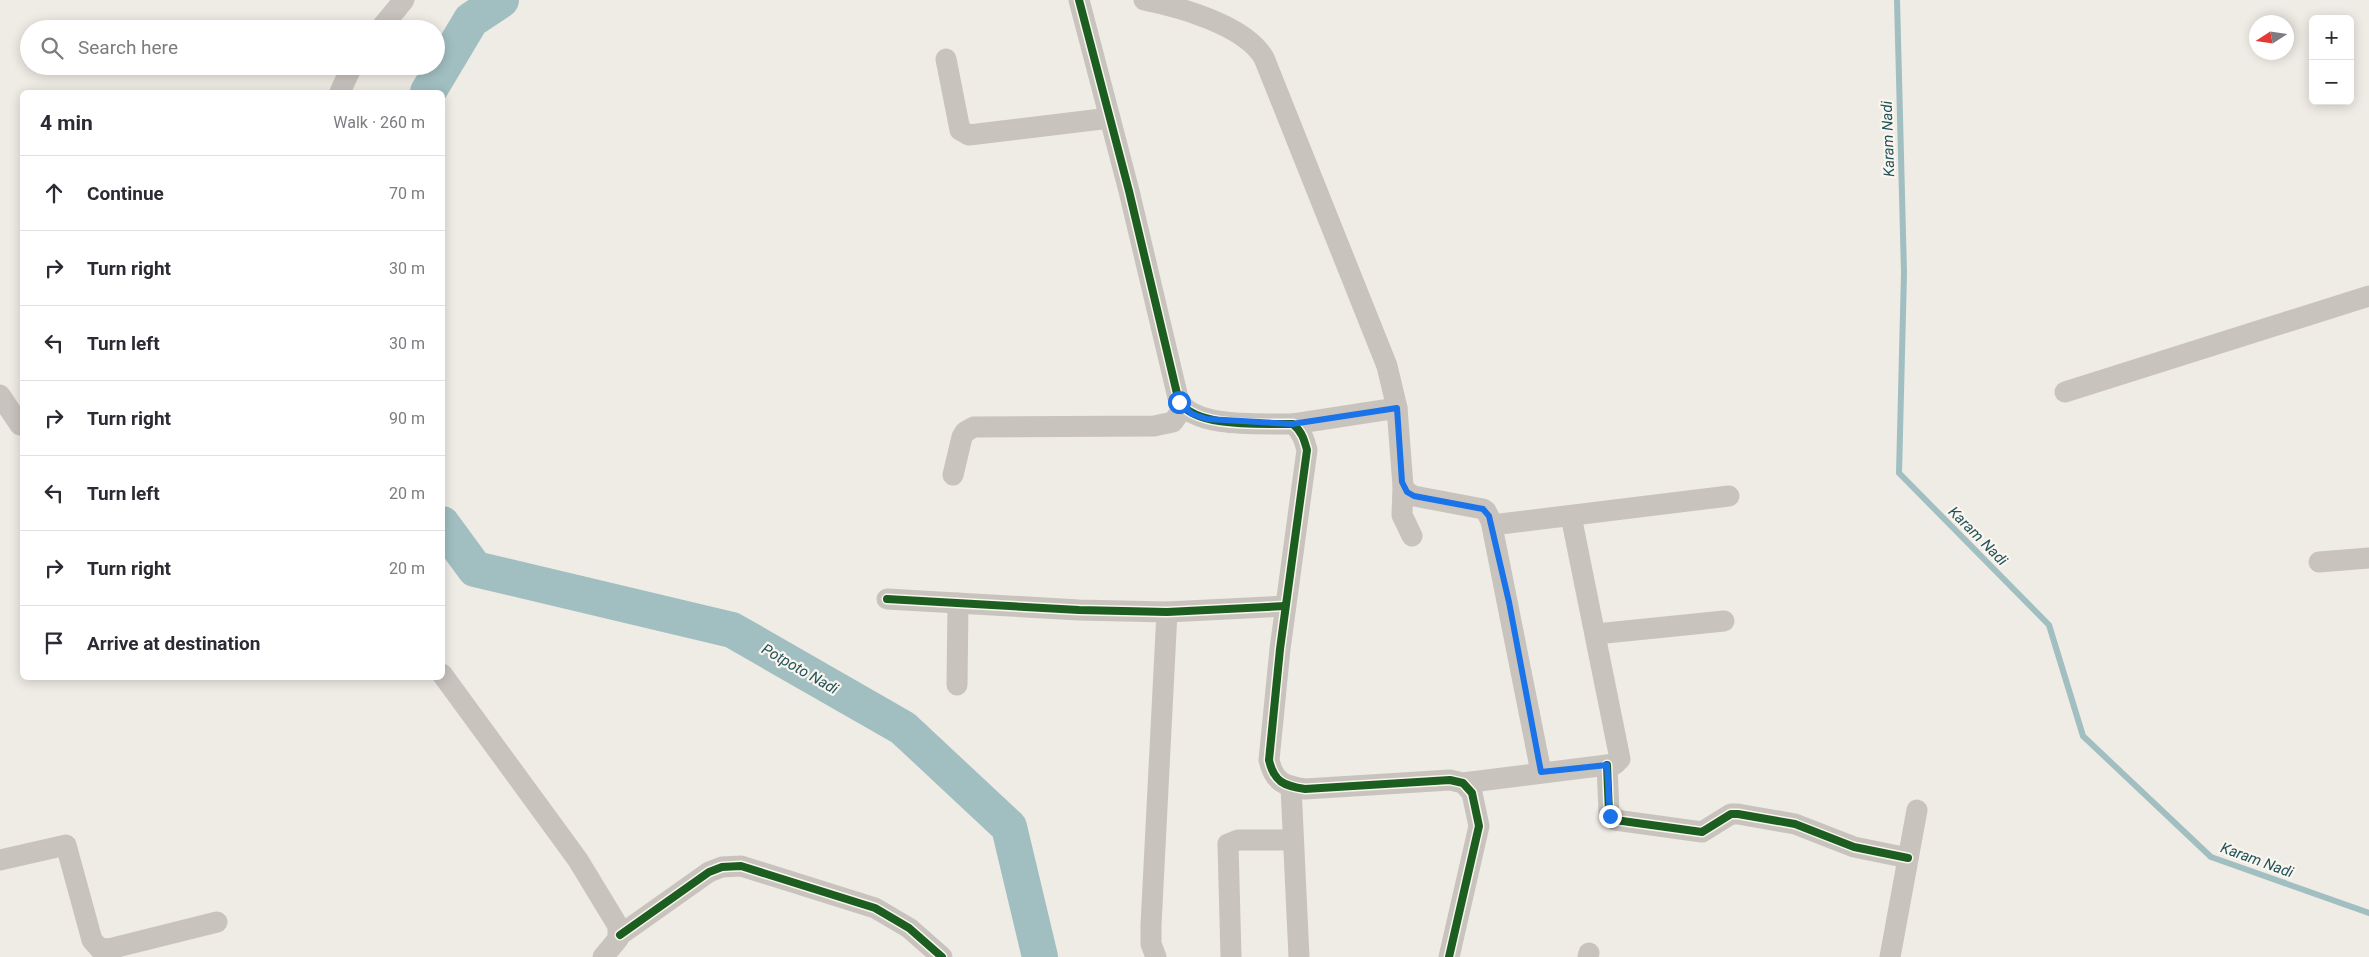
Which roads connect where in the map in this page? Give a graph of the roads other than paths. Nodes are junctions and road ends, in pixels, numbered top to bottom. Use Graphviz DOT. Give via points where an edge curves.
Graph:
graph roads {
  1 [pos="404,0"];
  2 [pos="1079,0"];
  3 [pos="1144,0"];
  4 [pos="1183,4"];
  5 [pos="387,20"];
  6 [pos="946,59"];
  7 [pos="348,75"];
  8 [pos="341,90"];
  9 [pos="1110,118"];
  10 [pos="2369,296"];
  11 [pos="2065,392"];
  12 [pos="0,395"];
  13 [pos="1183,408"];
  14 [pos="1397,408"];
  15 [pos="1292,424"];
  16 [pos="14,425"];
  17 [pos="953,475"];
  18 [pos="1403,486"];
  19 [pos="1729,496"];
  20 [pos="1571,516"];
  21 [pos="1492,525"];
  22 [pos="1412,536"];
  23 [pos="2369,558"];
  24 [pos="2319,562"];
  25 [pos="887,599"];
  26 [pos="958,603"];
  27 [pos="1285,606"];
  28 [pos="1167,612"];
  29 [pos="1724,621"];
  30 [pos="1596,634"];
  31 [pos="445,678"];
  32 [pos="957,685"];
  33 [pos="1607,765"];
  34 [pos="1541,772"];
  35 [pos="1463,783"];
  36 [pos="1291,787"];
  37 [pos="1917,810"];
  38 [pos="1294,840"];
  39 [pos="1908,858"];
  40 [pos="0,860"];
  41 [pos="217,922"];
  42 [pos="619,930"];
  43 [pos="603,957"];
  44 [pos="942,957"];
  45 [pos="1156,957"];
  46 [pos="1231,957"];
  47 [pos="1298,957"];
  48 [pos="1448,957"];
  49 [pos="1890,957"];
  1 -- 5 [label="street"];
  2 -- 9 [label="street"];
  3 -- 4 [label="street"];
  4 -- 14 [label="street" via="1249,41 1264,58 1387,366"];
  6 -- 9 [label="street" via="963,134"];
  7 -- 8 [label="street"];
  9 -- 13 [label="street" via="1177,398"];
  10 -- 11 [label="street"];
  12 -- 16 [label="street"];
  13 -- 15 [label="street" via="1207,419"];
  13 -- 17 [label="street" via="1173,422 1154,426 974,427 962,437"];
  14 -- 15 [label="street"];
  14 -- 18 [label="street"];
  15 -- 27 [label="street" via="1301,431 1306,450"];
  18 -- 21 [label="street" via="1414,496 1483,509"];
  18 -- 22 [label="street" via="1402,515"];
  19 -- 20 [label="street"];
  20 -- 21 [label="street"];
  20 -- 30 [label="street"];
  21 -- 34 [label="street"];
  23 -- 24 [label="street"];
  25 -- 26 [label="street"];
  26 -- 28 [label="street"];
  26 -- 32 [label="street"];
  27 -- 28 [label="street"];
  27 -- 36 [label="street" via="1268,760 1279,781"];
  28 -- 45 [label="street" via="1151,925 1151,944"];
  29 -- 30 [label="street"];
  30 -- 33 [label="street" via="1620,754 1618,762"];
  31 -- 42 [label="street" via="578,860"];
  33 -- 34 [label="street"];
  33 -- 39 [label="street" via="1610,813 1615,820 1702,832 1731,814 1738,814 1795,824 1854,847"];
  34 -- 35 [label="street"];
  35 -- 36 [label="street" via="1450,780 1305,789"];
  35 -- 48 [label="street" via="1472,793 1479,826"];
  36 -- 38 [label="street"];
  37 -- 39 [label="street"];
  38 -- 46 [label="street" via="1238,840 1228,844"];
  38 -- 47 [label="street"];
  39 -- 49 [label="street"];
  40 -- 41 [label="street" via="66,845 92,940 99,948 108,949"];
  42 -- 43 [label="street"];
  42 -- 44 [label="street" via="709,872 722,867 741,866 875,908 909,928"];
}
